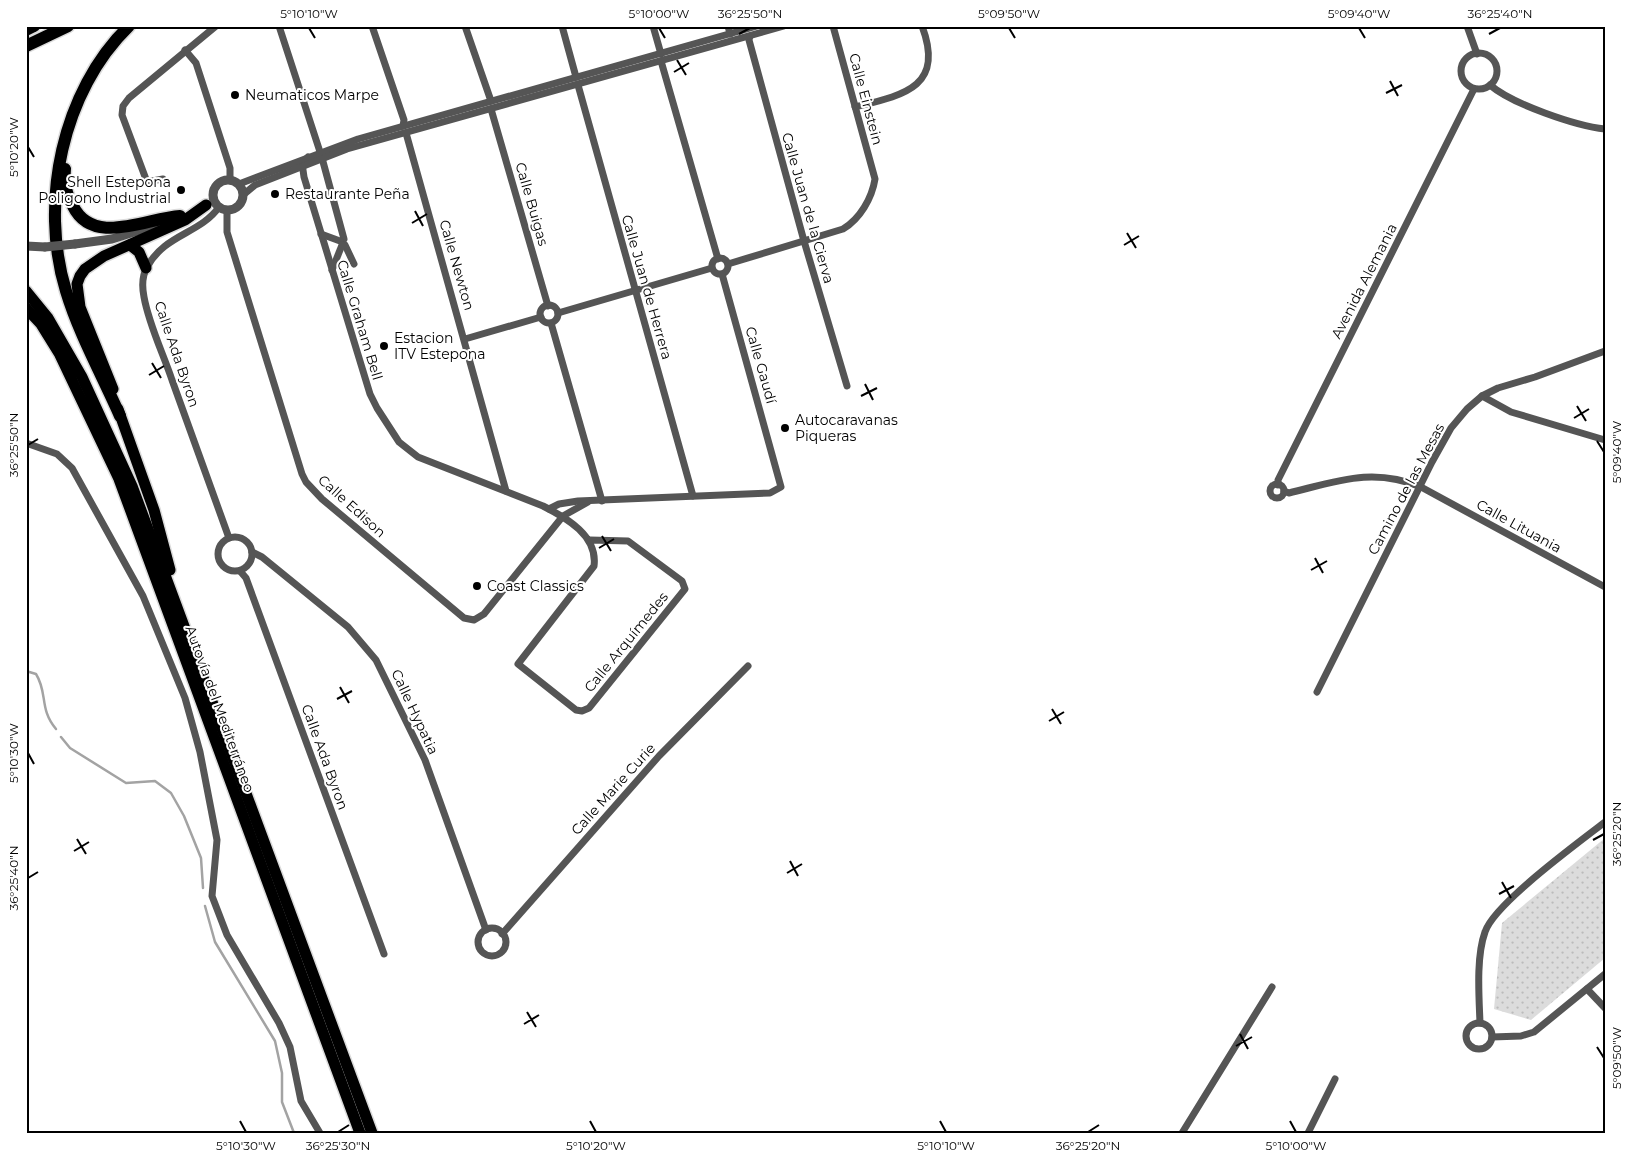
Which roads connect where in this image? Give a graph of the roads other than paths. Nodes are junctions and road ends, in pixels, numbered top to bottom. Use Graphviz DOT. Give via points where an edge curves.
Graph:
graph roads {
  1 [pos="34,26"];
  2 [pos="68,26"];
  3 [pos="129,26"];
  4 [pos="216,26"];
  5 [pos="279,26"];
  6 [pos="372,26"];
  7 [pos="465,26"];
  8 [pos="562,26"];
  9 [pos="653,26"];
  10 [pos="728,26"];
  11 [pos="758,26"];
  12 [pos="784,26"];
  13 [pos="834,26"];
  14 [pos="922,26"];
  15 [pos="1467,26"];
  16 [pos="26,30"];
  17 [pos="730,34"];
  18 [pos="750,36"];
  19 [pos="26,46"];
  20 [pos="712,47"];
  21 [pos="185,50"];
  22 [pos="1477,54"];
  23 [pos="661,57"];
  24 [pos="576,77"];
  25 [pos="550,84"];
  26 [pos="578,85"];
  27 [pos="1490,85"];
  28 [pos="1474,89"];
  29 [pos="491,105"];
  30 [pos="855,108"];
  31 [pos="1605,129"];
  32 [pos="404,130"];
  33 [pos="67,134"];
  34 [pos="321,155"];
  35 [pos="308,157"];
  36 [pos="302,166"];
  37 [pos="163,179"];
  38 [pos="234,182"];
  39 [pos="244,195"];
  40 [pos="217,206"];
  41 [pos="180,216"];
  42 [pos="321,234"];
  43 [pos="804,241"];
  44 [pos="343,243"];
  45 [pos="130,244"];
  46 [pos="29,249"];
  47 [pos="718,258"];
  48 [pos="354,264"];
  49 [pos="728,264"];
  50 [pos="146,268"];
  51 [pos="712,268"];
  52 [pos="332,270"];
  53 [pos="722,274"];
  54 [pos="26,291"];
  55 [pos="635,291"];
  56 [pos="548,306"];
  57 [pos="26,308"];
  58 [pos="558,313"];
  59 [pos="541,318"];
  60 [pos="551,323"];
  61 [pos="465,339"];
  62 [pos="1605,351"];
  63 [pos="847,386"];
  64 [pos="1482,396"];
  65 [pos="120,416"];
  66 [pos="1605,440"];
  67 [pos="26,443"];
  68 [pos="1278,485"];
  69 [pos="1421,487"];
  70 [pos="506,491"];
  71 [pos="1284,491"];
  72 [pos="693,496"];
  73 [pos="602,501"];
  74 [pos="588,502"];
  75 [pos="550,509"];
  76 [pos="563,516"];
  77 [pos="229,538"];
  78 [pos="590,540"];
  79 [pos="252,552"];
  80 [pos="240,571"];
  81 [pos="1605,587"];
  82 [pos="186,629"];
  83 [pos="748,666"];
  84 [pos="1317,692"];
  85 [pos="1605,822"];
  86 [pos="486,930"];
  87 [pos="502,934"];
  88 [pos="384,954"];
  89 [pos="1605,974"];
  90 [pos="1272,987"];
  91 [pos="1587,989"];
  92 [pos="1605,1008"];
  93 [pos="1480,1023"];
  94 [pos="1492,1037"];
  95 [pos="1335,1079"];
  96 [pos="320,1133"];
  97 [pos="360,1133"];
  98 [pos="372,1133"];
  99 [pos="1182,1133"];
  100 [pos="1308,1133"];
  1 -- 16 [label="highway"];
  2 -- 19 [label="highway"];
  3 -- 33 [label="highway" via="96,70"];
  4 -- 21 [label="street"];
  5 -- 34 [label="street"];
  6 -- 32 [label="street, Calle Newton" via="404,120"];
  7 -- 29 [label="street, Calle Buigas"];
  8 -- 24 [label="street"];
  9 -- 23 [label="street"];
  10 -- 17 [label="street"];
  11 -- 17 [label="street"];
  12 -- 18 [label="street"];
  13 -- 30 [label="street, Calle Einstein"];
  14 -- 30 [label="street" via="929,53 924,78 912,88 890,98"];
  15 -- 22 [label="street"];
  17 -- 20 [label="street" via="729,38"];
  17 -- 23 [label="street"];
  18 -- 20 [label="street"];
  18 -- 43 [label="street, Calle Juan de la Cierva"];
  20 -- 23 [label="street"];
  21 -- 37 [label="street" via="123,106 122,115 147,182"];
  21 -- 38 [label="street" via="196,63"];
  22 -- 27 [label="street" via="1488,56 1495,64 1496,76"];
  22 -- 28 [label="street" via="1465,60 1461,73 1463,80"];
  23 -- 24 [label="street"];
  23 -- 26 [label="street"];
  23 -- 47 [label="street"];
  24 -- 25 [label="street"];
  25 -- 26 [label="street" via="556,87 572,82"];
  25 -- 29 [label="street"];
  26 -- 29 [label="street"];
  26 -- 55 [label="street, Calle Juan de Herrera"];
  27 -- 28 [label="street"];
  27 -- 31 [label="street" via="1553,116 1585,127"];
  28 -- 68 [label="street, Avenida Alemania"];
  29 -- 32 [label="street"];
  29 -- 56 [label="street, Calle Buigas"];
  30 -- 43 [label="street, Calle Einstein" via="875,179 870,197 850,225"];
  32 -- 34 [label="street"];
  32 -- 34 [label="street" via="358,139"];
  32 -- 61 [label="street, Calle Newton"];
  33 -- 41 [label="highway" via="67,195 75,211 86,220 109,229"];
  33 -- 65 [label="highway" via="55,190 61,270 72,309"];
  34 -- 35 [label="street"];
  34 -- 36 [label="street"];
  34 -- 44 [label="street"];
  35 -- 36 [label="street"];
  35 -- 38 [label="street"];
  36 -- 39 [label="street" via="255,185"];
  36 -- 42 [label="street, Calle Graham Bell"];
  38 -- 39 [label="street"];
  38 -- 40 [label="street" via="221,182 215,188"];
  39 -- 40 [label="street" via="240,204"];
  40 -- 41 [label="street"];
  40 -- 45 [label="highway, Autovía del Mediterráneo"];
  40 -- 50 [label="street" via="210,218 164,245"];
  40 -- 76 [label="street, Calle Edison" via="302,474 322,499 469,620 484,614"];
  41 -- 46 [label="street, bridge" via="131,234"];
  42 -- 44 [label="street"];
  42 -- 52 [label="street, Calle Graham Bell"];
  43 -- 49 [label="street"];
  43 -- 63 [label="street, Calle Juan de la Cierva"];
  44 -- 48 [label="street"];
  44 -- 52 [label="street"];
  45 -- 50 [label="highway" via="140,252"];
  45 -- 65 [label="highway, Autovía del Mediterráneo" via="93,262 77,284 80,307 108,374"];
  47 -- 49 [label="street"];
  47 -- 51 [label="street"];
  49 -- 53 [label="street"];
  50 -- 77 [label="street, Calle Ada Byron" via="142,283 144,298"];
  51 -- 53 [label="street"];
  51 -- 55 [label="street"];
  52 -- 70 [label="street, Calle Graham Bell" via="370,394 399,442 418,457"];
  53 -- 72 [label="street, Calle Gaudí" via="781,487 770,493"];
  54 -- 82 [label="highway, Autovía del Mediterráneo" via="60,337 102,419"];
  55 -- 58 [label="street"];
  55 -- 72 [label="street, Calle Juan de Herrera"];
  56 -- 58 [label="street" via="556,308"];
  56 -- 59 [label="street" via="543,309"];
  57 -- 97 [label="highway, Autovía del Mediterráneo" via="41,324 59,353 118,480"];
  58 -- 60 [label="street"];
  59 -- 60 [label="street"];
  59 -- 61 [label="street"];
  60 -- 73 [label="street"];
  61 -- 70 [label="street, Calle Newton"];
  62 -- 64 [label="street, Camino de las Mesas"];
  64 -- 66 [label="street" via="1511,412"];
  64 -- 69 [label="street, Camino de las Mesas" via="1451,428"];
  65 -- 82 [label="highway, Autovía del Mediterráneo" via="154,510"];
  67 -- 96 [label="street" via="57,454 72,468 143,596 185,698 200,752 217,840 212,896 227,935 286,1039 301,1100"];
  68 -- 71 [label="street"];
  68 -- 71 [label="street" via="1272,487 1271,495 1279,498"];
  69 -- 71 [label="street, Calle Lituania" via="1405,480 1374,475 1289,493"];
  69 -- 81 [label="street, Calle Lituania"];
  69 -- 84 [label="street, Camino de las Mesas"];
  70 -- 75 [label="street, Calle Graham Bell"];
  72 -- 73 [label="street"];
  73 -- 74 [label="street"];
  74 -- 75 [label="street" via="559,504"];
  74 -- 76 [label="street"];
  75 -- 76 [label="street, Calle Graham Bell"];
  76 -- 78 [label="street, Calle Graham Bell"];
  77 -- 79 [label="street" via="244,539"];
  77 -- 80 [label="street" via="220,546 218,557 224,567"];
  78 -- 78 [label="street, Calle Arquímedes" via="596,555 594,566 518,664 576,710 582,711 589,708 685,589 682,581 628,541"];
  79 -- 80 [label="street" via="250,564"];
  79 -- 86 [label="street, Calle Hypatia" via="348,628 376,660 425,760"];
  80 -- 88 [label="street, Calle Ada Byron" via="246,578"];
  82 -- 98 [label="highway, Autovía del Mediterráneo"];
  83 -- 87 [label="street, Calle Marie Curie" via="658,756"];
  85 -- 93 [label="street" via="1504,904 1488,923 1481,947"];
  86 -- 87 [label="street" via="494,929"];
  86 -- 87 [label="street" via="478,942 480,950 490,956 503,949"];
  89 -- 91 [label="street"];
  90 -- 99 [label="street"];
  91 -- 92 [label="street"];
  91 -- 94 [label="street" via="1534,1032"];
  93 -- 94 [label="street" via="1491,1029"];
  93 -- 94 [label="street" via="1467,1030 1468,1044 1480,1049 1488,1045"];
  95 -- 100 [label="street"];
}
